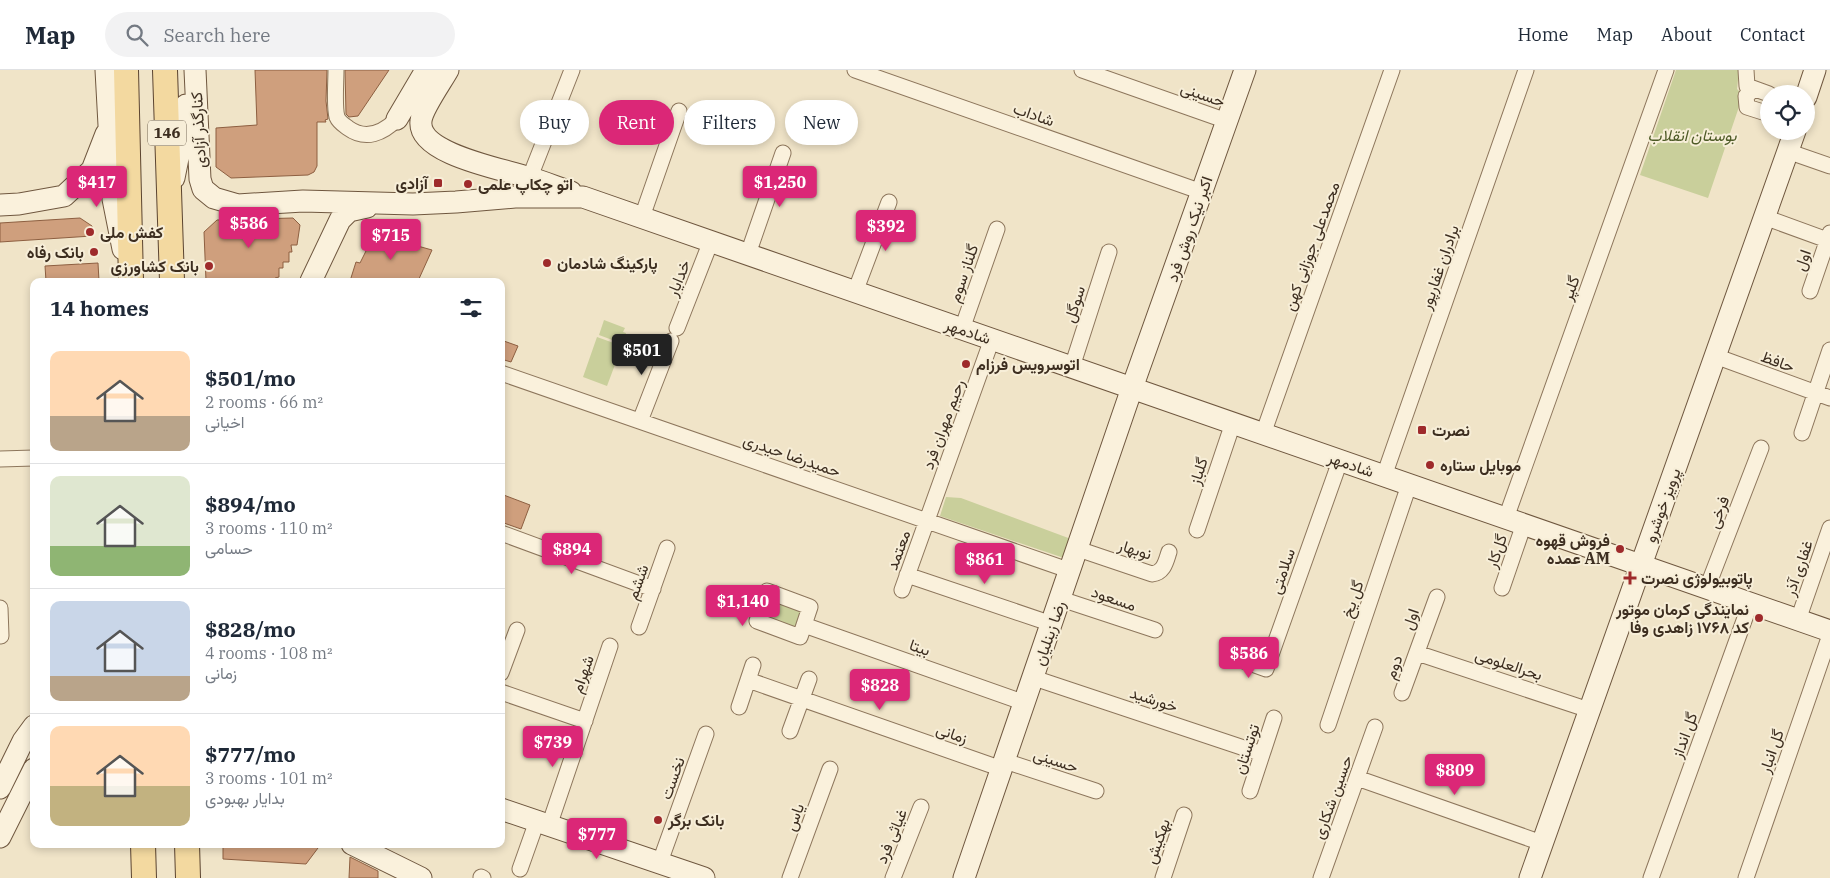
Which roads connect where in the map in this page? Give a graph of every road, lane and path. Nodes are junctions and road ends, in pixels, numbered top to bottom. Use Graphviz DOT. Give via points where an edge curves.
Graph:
graph roads {
  1 [pos="106,70"];
  2 [pos="126,70"];
  3 [pos="165,70"];
  4 [pos="186,70"];
  5 [pos="196,70"];
  6 [pos="336,70"];
  7 [pos="426,70"];
  8 [pos="448,70"];
  9 [pos="572,70"];
  10 [pos="855,70"];
  11 [pos="1082,70"];
  12 [pos="1245,70"];
  13 [pos="1392,70"];
  14 [pos="1526,70"];
  15 [pos="1666,70"];
  16 [pos="1746,70"];
  17 [pos="1815,70"];
  18 [pos="1810,85"];
  19 [pos="1751,87"];
  20 [pos="1760,90"];
  21 [pos="679,111"];
  22 [pos="1760,111"];
  23 [pos="397,119"];
  24 [pos="1227,120"];
  25 [pos="108,129"];
  26 [pos="1791,140"];
  27 [pos="1787,152"];
  28 [pos="783,153"];
  29 [pos="1830,166"];
  30 [pos="530,177"];
  31 [pos="203,189"];
  32 [pos="1202,192"];
  33 [pos="170,196"];
  34 [pos="583,197"];
  35 [pos="889,202"];
  36 [pos="382,204"];
  37 [pos="0,205"];
  38 [pos="642,217"];
  39 [pos="1764,217"];
  40 [pos="997,229"];
  41 [pos="1829,238"];
  42 [pos="711,242"];
  43 [pos="1109,252"];
  44 [pos="748,254"];
  45 [pos="130,278"];
  46 [pos="131,278"];
  47 [pos="172,278"];
  48 [pos="312,278"];
  49 [pos="1810,291"];
  50 [pos="855,292"];
  51 [pos="962,329"];
  52 [pos="992,339"];
  53 [pos="1830,350"];
  54 [pos="1715,356"];
  55 [pos="1072,367"];
  56 [pos="505,374"];
  57 [pos="1132,388"];
  58 [pos="1823,396"];
  59 [pos="640,421"];
  60 [pos="1232,423"];
  61 [pos="1802,433"];
  62 [pos="1263,434"];
  63 [pos="1761,448"];
  64 [pos="30,458"];
  65 [pos="0,459"];
  66 [pos="1340,460"];
  67 [pos="1384,476"];
  68 [pos="1409,485"];
  69 [pos="927,521"];
  70 [pos="1515,521"];
  71 [pos="1830,528"];
  72 [pos="1197,530"];
  73 [pos="505,534"];
  74 [pos="667,548"];
  75 [pos="1078,549"];
  76 [pos="1169,552"];
  77 [pos="1641,565"];
  78 [pos="1071,571"];
  79 [pos="908,574"];
  80 [pos="1502,588"];
  81 [pos="1707,588"];
  82 [pos="652,589"];
  83 [pos="902,590"];
  84 [pos="1437,597"];
  85 [pos="1061,598"];
  86 [pos="1750,604"];
  87 [pos="0,608"];
  88 [pos="1798,620"];
  89 [pos="1052,624"];
  90 [pos="804,625"];
  91 [pos="639,627"];
  92 [pos="517,630"];
  93 [pos="1155,630"];
  94 [pos="1830,631"];
  95 [pos="1830,635"];
  96 [pos="2,636"];
  97 [pos="610,646"];
  98 [pos="1417,653"];
  99 [pos="1241,660"];
  100 [pos="505,662"];
  101 [pos="753,666"];
  102 [pos="1034,678"];
  103 [pos="809,679"];
  104 [pos="748,680"];
  105 [pos="505,693"];
  106 [pos="1402,693"];
  107 [pos="801,699"];
  108 [pos="1025,703"];
  109 [pos="739,707"];
  110 [pos="1590,710"];
  111 [pos="1274,718"];
  112 [pos="585,721"];
  113 [pos="1328,725"];
  114 [pos="1375,727"];
  115 [pos="30,731"];
  116 [pos="790,731"];
  117 [pos="706,734"];
  118 [pos="1262,754"];
  119 [pos="1003,765"];
  120 [pos="830,768"];
  121 [pos="30,777"];
  122 [pos="1357,778"];
  123 [pos="0,788"];
  124 [pos="1096,791"];
  125 [pos="1250,791"];
  126 [pos="921,807"];
  127 [pos="505,810"];
  128 [pos="1184,815"];
  129 [pos="543,823"];
  130 [pos="0,837"];
  131 [pos="1542,843"];
  132 [pos="143,848"];
  133 [pos="187,848"];
  134 [pos="360,848"];
  135 [pos="520,869"];
  136 [pos="657,870"];
  137 [pos="144,878"];
  138 [pos="188,878"];
  139 [pos="422,878"];
  140 [pos="704,878"];
  141 [pos="790,878"];
  142 [pos="893,878"];
  143 [pos="964,878"];
  144 [pos="1162,878"];
  145 [pos="1321,878"];
  146 [pos="1530,878"];
  147 [pos="1651,878"];
  148 [pos="1746,878"];
  1 -- 25 [label="main road"];
  2 -- 46 [label="main road, 146"];
  3 -- 33 [label="main road, 146"];
  4 -- 33 [label="main road, کنارگذر آزادی" via="186,119"];
  5 -- 31 [label="main road, کنارگذر آزادی"];
  6 -- 23 [label="street" via="337,116 340,122 351,130 370,135 382,132"];
  7 -- 23 [label="main road"];
  8 -- 30 [label="main road" via="422,114 421,127 427,138 451,153"];
  9 -- 30 [label="street"];
  10 -- 32 [label="street, شاداب"];
  11 -- 24 [label="street, حسینی"];
  12 -- 24 [label="main road, اکبر نیک روش فرد"];
  13 -- 62 [label="street, محمدعلی جوزانی کهن"];
  14 -- 67 [label="street, برادران غفارپور"];
  15 -- 70 [label="street, گلپر"];
  16 -- 19 [label="street"];
  17 -- 18 [label="main road"];
  19 -- 20 [label="street"];
  19 -- 22 [label="street" via="1746,96 1747,107"];
  21 -- 38 [label="street"];
  24 -- 32 [label="main road, اکبر نیک روش فرد"];
  25 -- 37 [label="main road" via="92,170 64,196"];
  25 -- 45 [label="main road" via="113,199"];
  26 -- 27 [label="main road, پرویز خوشرو"];
  27 -- 29 [label="street"];
  27 -- 39 [label="main road, پرویز خوشرو"];
  28 -- 44 [label="street"];
  30 -- 34 [label="main road"];
  31 -- 36 [label="main road, شادمهر" via="214,198 238,205 303,201"];
  32 -- 57 [label="main road, اکبر نیک روش فرد"];
  33 -- 47 [label="main road, 146"];
  34 -- 36 [label="main road, شادمهر"];
  34 -- 38 [label="main road, شادمهر"];
  35 -- 50 [label="street"];
  36 -- 48 [label="main road" via="345,214"];
  38 -- 42 [label="main road, شادمهر"];
  39 -- 41 [label="street"];
  39 -- 54 [label="main road, پرویز خوشرو"];
  40 -- 51 [label="street, گلناز سوم"];
  41 -- 49 [label="street, اول"];
  42 -- 44 [label="main road, شادمهر"];
  42 -- 59 [label="street, خدایار"];
  43 -- 55 [label="street, سوگل"];
  44 -- 50 [label="main road, شادمهر"];
  50 -- 51 [label="main road, شادمهر"];
  51 -- 52 [label="main road, شادمهر"];
  52 -- 55 [label="main road, شادمهر"];
  52 -- 69 [label="street, رحیم مهران فرد"];
  53 -- 58 [label="street"];
  54 -- 58 [label="street, حافظ"];
  54 -- 77 [label="main road, پرویز خوشرو"];
  55 -- 57 [label="main road, شادمهر"];
  56 -- 59 [label="street, حمیدرضا حیدری"];
  57 -- 60 [label="main road, شادمهر"];
  57 -- 75 [label="main road, رضا زینلیان"];
  58 -- 61 [label="street"];
  59 -- 69 [label="street, حمیدرضا حیدری"];
  60 -- 62 [label="main road, شادمهر"];
  60 -- 72 [label="street, گلباز"];
  62 -- 66 [label="main road, شادمهر"];
  63 -- 81 [label="street, فرخی"];
  64 -- 65 [label="street"];
  66 -- 67 [label="main road, شادمهر"];
  66 -- 99 [label="street, سلامتی" via="1266,669"];
  67 -- 68 [label="main road, شادمهر"];
  68 -- 70 [label="main road, شادمهر"];
  68 -- 113 [label="street, گل یخ"];
  69 -- 78 [label="street, حمیدرضا حیدری"];
  69 -- 79 [label="street, معتمد"];
  70 -- 77 [label="main road, شادمهر"];
  70 -- 80 [label="street, گل‌کار"];
  71 -- 88 [label="street, غفاری آذر"];
  73 -- 82 [label="street"];
  74 -- 82 [label="street, ششم"];
  75 -- 76 [label="street, نوبهار" via="1152,574 1163,569"];
  75 -- 78 [label="main road, رضا زینلیان"];
  77 -- 81 [label="main road, شادمهر"];
  77 -- 110 [label="main road, پرویز خوشرو"];
  78 -- 85 [label="main road, رضا زینلیان"];
  79 -- 83 [label="street, معتمد"];
  79 -- 89 [label="street"];
  81 -- 86 [label="main road, شادمهر"];
  82 -- 91 [label="street, ششم"];
  84 -- 98 [label="street, اول"];
  85 -- 89 [label="main road, رضا زینلیان"];
  85 -- 93 [label="street, مسعود"];
  86 -- 88 [label="main road, شادمهر"];
  86 -- 147 [label="street, گل انداز"];
  87 -- 96 [label="street"];
  88 -- 94 [label="main road, شادمهر"];
  89 -- 102 [label="main road, رضا زینلیان"];
  90 -- 108 [label="street, بیتا"];
  92 -- 100 [label="street"];
  95 -- 148 [label="street, گل انبار"];
  97 -- 112 [label="street, شهرام"];
  98 -- 106 [label="street, دوم"];
  98 -- 110 [label="street, بحرالعلومی"];
  101 -- 104 [label="street"];
  102 -- 108 [label="main road, رضا زینلیان"];
  102 -- 118 [label="street, خورشید"];
  103 -- 107 [label="street"];
  104 -- 107 [label="street, زمانی"];
  104 -- 109 [label="street"];
  105 -- 112 [label="street"];
  107 -- 116 [label="street"];
  107 -- 119 [label="street, زمانی"];
  108 -- 119 [label="main road, رضا زینلیان"];
  110 -- 131 [label="main road, پرویز خوشرو"];
  111 -- 118 [label="street, توتستان"];
  112 -- 129 [label="street, شهرام"];
  114 -- 122 [label="street, حسین شکاری"];
  115 -- 123 [label="main road"];
  117 -- 136 [label="street, نخست"];
  118 -- 125 [label="street, توتستان"];
  119 -- 124 [label="street, حسینی"];
  119 -- 143 [label="main road, رضا زینلیان"];
  120 -- 141 [label="street, یاس"];
  121 -- 130 [label="main road"];
  122 -- 131 [label="street"];
  122 -- 145 [label="street, حسین شکاری"];
  126 -- 142 [label="street, غیاثی فرد"];
  127 -- 129 [label="main road"];
  128 -- 144 [label="street, بهکیش"];
  129 -- 135 [label="street, شهرام"];
  129 -- 136 [label="main road"];
  131 -- 146 [label="main road, پرویز خوشرو"];
  132 -- 137 [label="main road"];
  133 -- 138 [label="main road"];
  134 -- 139 [label="main road"];
  136 -- 140 [label="main road"];
}
